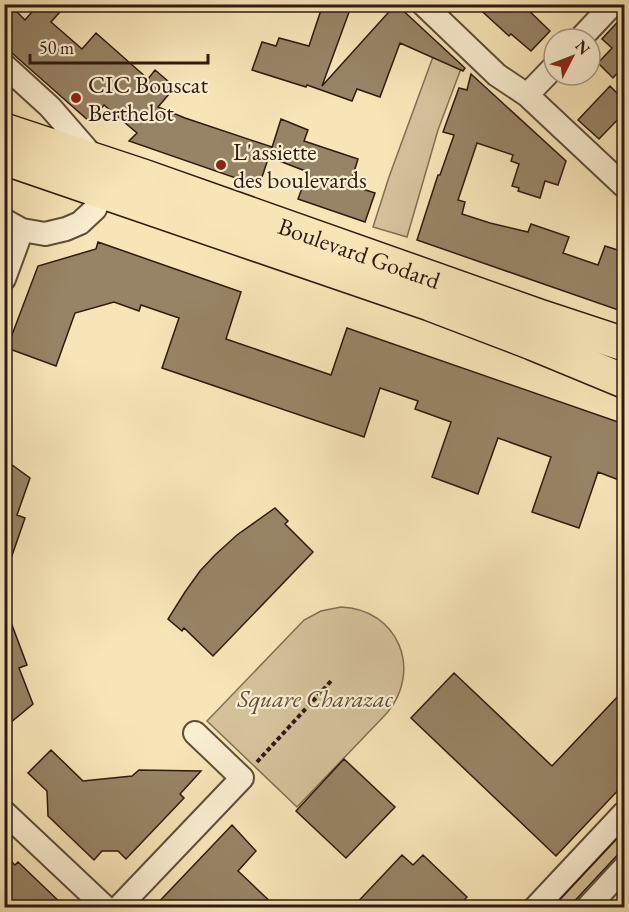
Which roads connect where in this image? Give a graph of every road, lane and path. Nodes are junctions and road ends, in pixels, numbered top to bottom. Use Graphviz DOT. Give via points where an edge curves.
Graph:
graph roads {
  1 [pos="423,4"];
  2 [pos="613,4"];
  3 [pos="591,27"];
  4 [pos="4,65"];
  5 [pos="542,79"];
  6 [pos="527,95"];
  7 [pos="4,130"];
  8 [pos="4,159"];
  9 [pos="96,160"];
  10 [pos="624,186"];
  11 [pos="103,192"];
  12 [pos="14,225"];
  13 [pos="4,279"];
  14 [pos="624,344"];
  15 [pos="624,381"];
  16 [pos="332,680"];
  17 [pos="195,733"];
  18 [pos="242,778"];
  19 [pos="4,812"];
  20 [pos="624,813"];
  21 [pos="624,868"];
  22 [pos="106,908"];
  23 [pos="118,908"];
  24 [pos="535,908"];
  25 [pos="587,908"];
  1 -- 6 [label="street" via="497,75"];
  2 -- 3 [label="street"];
  4 -- 9 [label="street" via="50,107"];
  5 -- 6 [label="street"];
  6 -- 10 [label="street"];
  7 -- 9 [label="main road, Boulevard Godard"];
  8 -- 11 [label="main road, Boulevard Godard"];
  9 -- 11 [label="street"];
  9 -- 14 [label="main road, Boulevard Godard"];
  11 -- 12 [label="street" via="95,209 80,223 66,229 45,234"];
  11 -- 15 [label="main road, Boulevard Godard" via="430,304"];
  12 -- 13 [label="street"];
  16 -- 18 [label="path"];
  17 -- 18 [label="street"];
  18 -- 23 [label="street"];
  19 -- 22 [label="street"];
  20 -- 24 [label="street"];
  21 -- 25 [label="street"];
}
